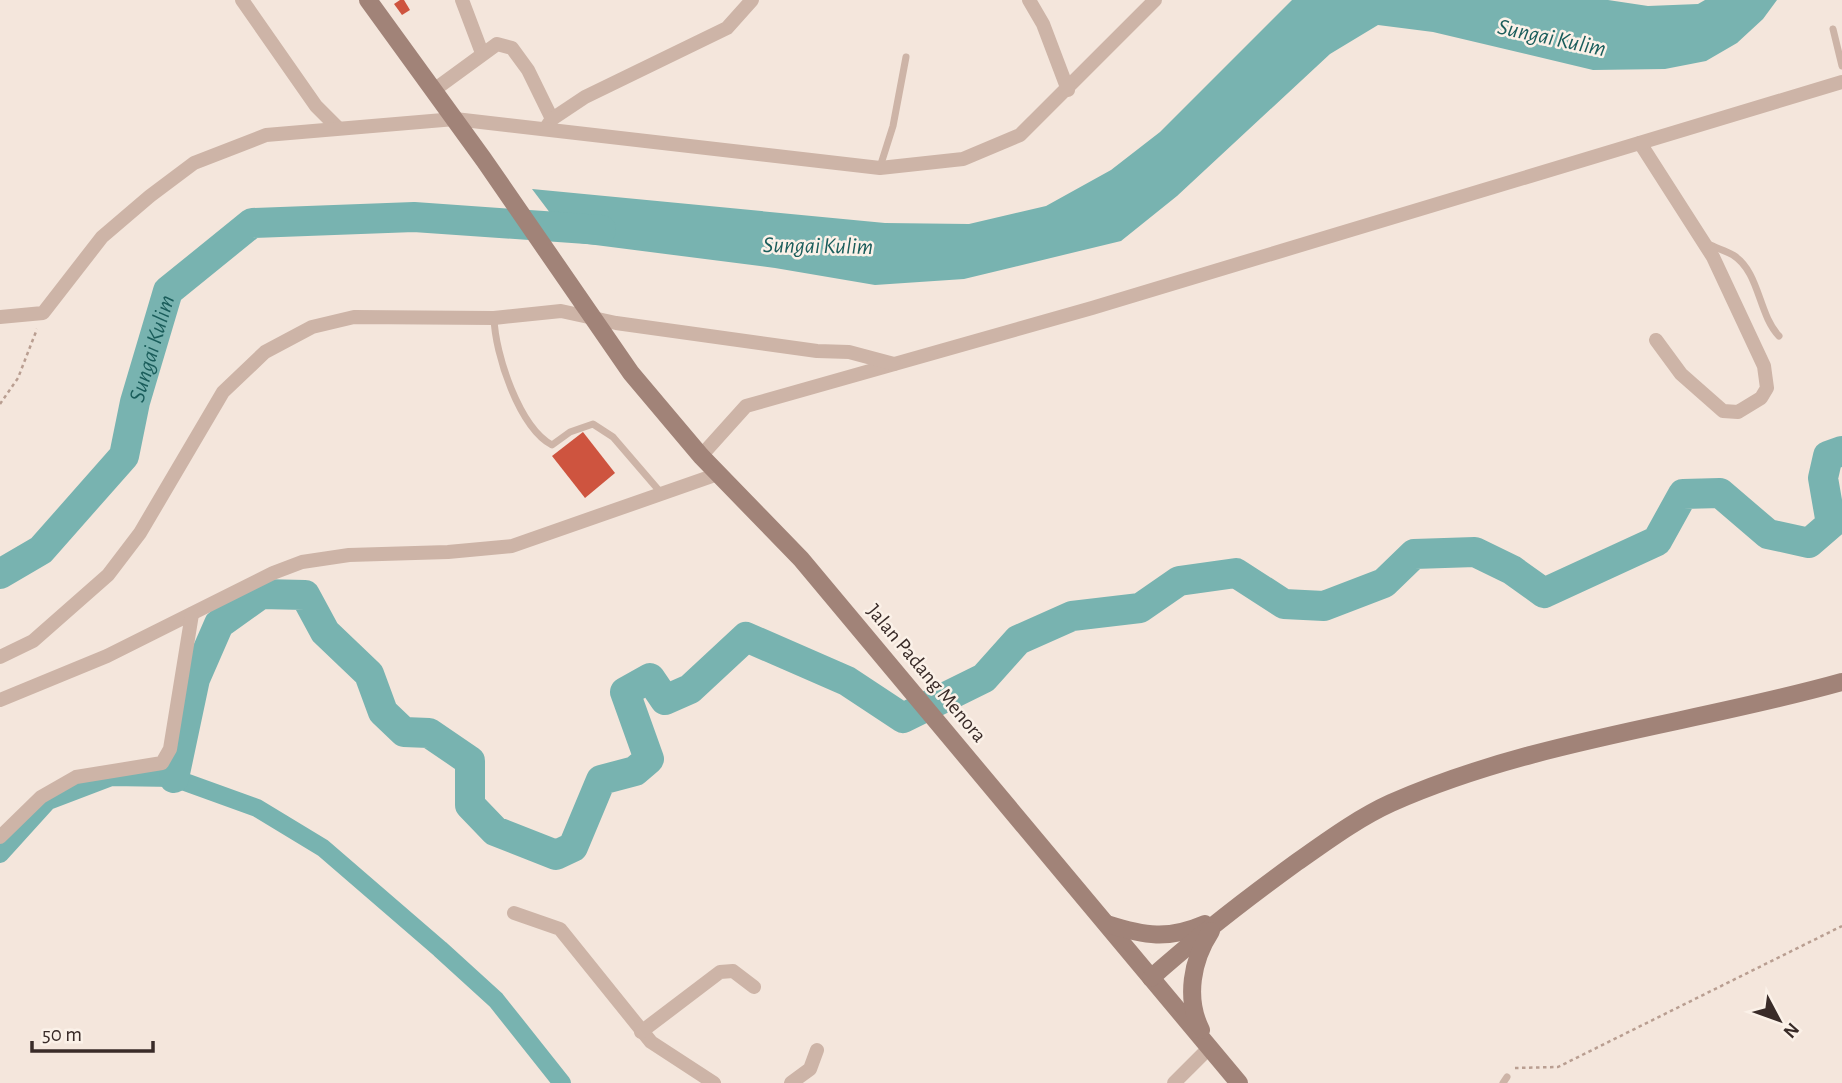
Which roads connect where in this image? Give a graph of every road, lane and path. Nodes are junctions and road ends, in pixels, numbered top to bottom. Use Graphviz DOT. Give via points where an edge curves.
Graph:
graph roads {
  1 [pos="242,0"];
  2 [pos="368,0"];
  3 [pos="462,0"];
  4 [pos="752,0"];
  5 [pos="1029,0"];
  6 [pos="1156,0"];
  7 [pos="1833,29"];
  8 [pos="482,54"];
  9 [pos="906,57"];
  10 [pos="1842,66"];
  11 [pos="1842,82"];
  12 [pos="433,90"];
  13 [pos="1068,90"];
  14 [pos="455,119"];
  15 [pos="548,124"];
  16 [pos="337,127"];
  17 [pos="1640,143"];
  18 [pos="880,168"];
  19 [pos="1704,243"];
  20 [pos="43,313"];
  21 [pos="0,317"];
  22 [pos="494,318"];
  23 [pos="596,319"];
  24 [pos="1779,336"];
  25 [pos="1656,340"];
  26 [pos="895,364"];
  27 [pos="0,404"];
  28 [pos="701,456"];
  29 [pos="718,474"];
  30 [pos="662,494"];
  31 [pos="192,614"];
  32 [pos="0,657"];
  33 [pos="1842,682"];
  34 [pos="0,700"];
  35 [pos="0,837"];
  36 [pos="514,913"];
  37 [pos="1221,916"];
  38 [pos="1107,924"];
  39 [pos="1842,926"];
  40 [pos="1151,978"];
  41 [pos="754,987"];
  42 [pos="641,1032"];
  43 [pos="1209,1048"];
  44 [pos="817,1050"];
  45 [pos="1505,1080"];
  46 [pos="714,1083"];
  47 [pos="791,1083"];
  48 [pos="1174,1083"];
  49 [pos="1239,1083"];
  1 -- 16 [label="street" via="316,106"];
  2 -- 12 [label="main road, Jalan Padang Menora"];
  3 -- 8 [label="street"];
  4 -- 15 [label="street" via="727,28 585,97"];
  5 -- 13 [label="street"];
  6 -- 13 [label="street"];
  7 -- 10 [label="lane"];
  8 -- 12 [label="street"];
  8 -- 15 [label="street" via="497,44 512,48 528,70"];
  9 -- 18 [label="lane" via="894,126"];
  11 -- 17 [label="street"];
  12 -- 14 [label="main road, Jalan Padang Menora"];
  13 -- 18 [label="street" via="1020,135 963,159"];
  14 -- 15 [label="street"];
  14 -- 16 [label="street"];
  14 -- 23 [label="main road, Jalan Padang Menora"];
  15 -- 18 [label="street"];
  16 -- 20 [label="street" via="265,135 194,163 103,237"];
  17 -- 19 [label="street"];
  17 -- 26 [label="street"];
  19 -- 24 [label="lane" via="1735,256 1749,274"];
  19 -- 25 [label="street" via="1764,366 1767,388 1761,398 1738,412 1723,411 1681,374"];
  20 -- 21 [label="street"];
  20 -- 27 [label="path" via="18,378"];
  22 -- 23 [label="street" via="561,311"];
  22 -- 30 [label="lane" via="495,340 513,393 539,438 552,445 593,424 613,436"];
  22 -- 32 [label="street" via="354,317 312,327 265,352 223,392 140,533 108,575 33,641"];
  23 -- 26 [label="street" via="849,352"];
  23 -- 28 [label="main road, Jalan Padang Menora" via="631,373"];
  26 -- 28 [label="street" via="746,406"];
  28 -- 29 [label="main road, Jalan Padang Menora"];
  29 -- 30 [label="street"];
  29 -- 38 [label="main road, Jalan Padang Menora" via="801,559"];
  30 -- 31 [label="street" via="512,546 302,562"];
  31 -- 34 [label="street" via="107,656"];
  31 -- 35 [label="street" via="170,749 162,763 76,777 41,797"];
  33 -- 37 [label="main road" via="1556,749 1391,803 1344,830"];
  36 -- 42 [label="street" via="560,929"];
  37 -- 38 [label="main road" via="1184,933 1144,936"];
  37 -- 40 [label="main road"];
  37 -- 43 [label="main road" via="1201,946 1192,981 1194,1016"];
  38 -- 40 [label="main road, Jalan Padang Menora"];
  39 -- 45 [label="path" via="1558,1067 1516,1067"];
  40 -- 43 [label="main road, Jalan Padang Menora"];
  41 -- 42 [label="street" via="733,971 720,972"];
  42 -- 46 [label="street" via="663,1052"];
  43 -- 48 [label="street"];
  43 -- 49 [label="main road, Jalan Padang Menora"];
  44 -- 47 [label="street" via="810,1069"];
}
